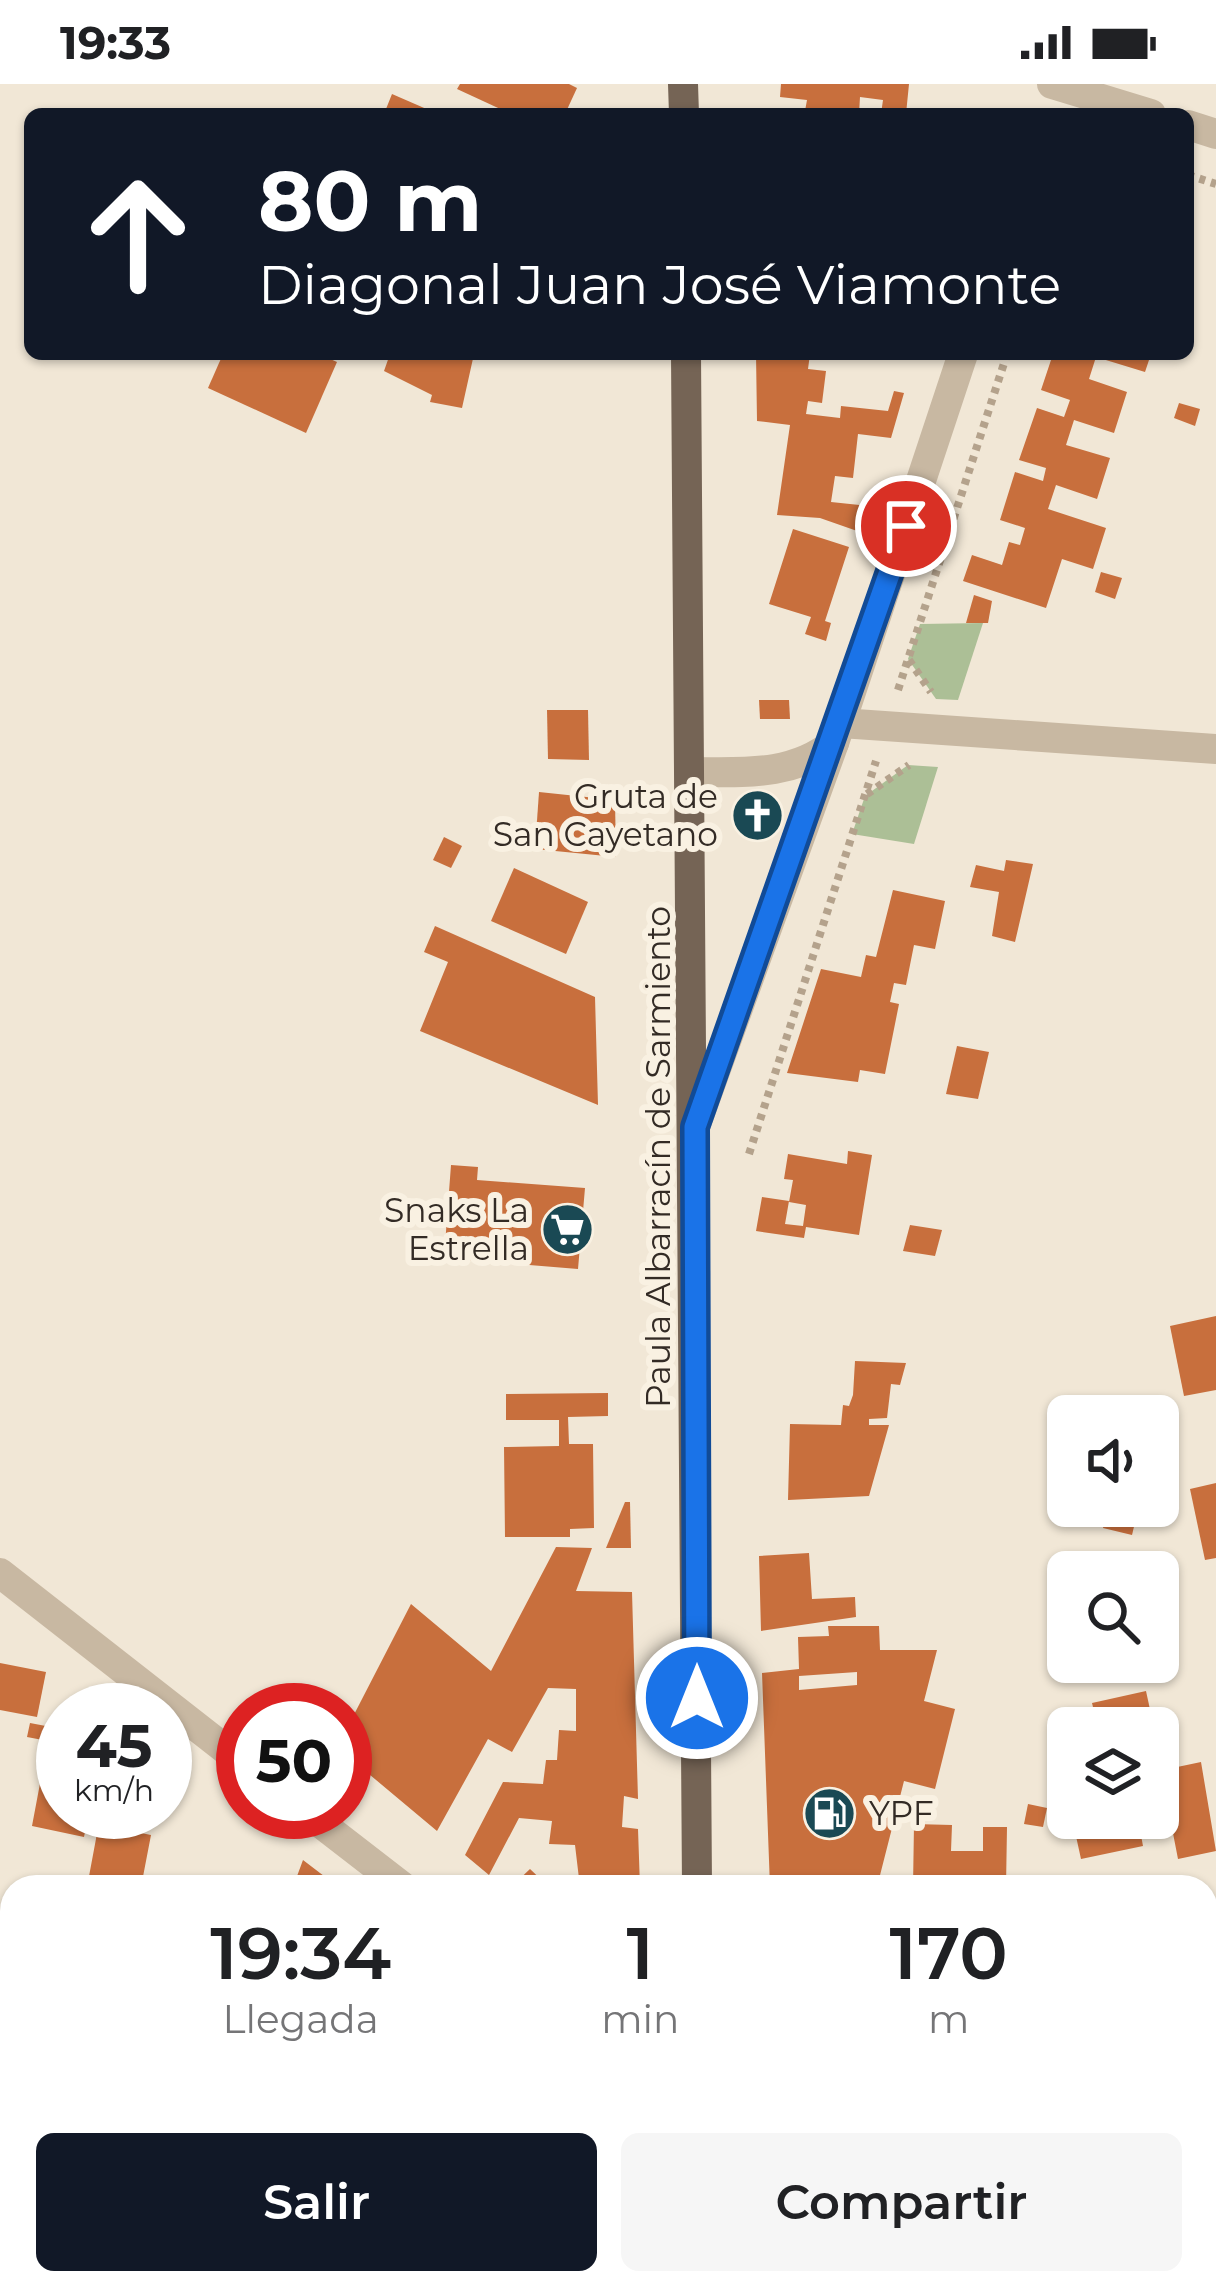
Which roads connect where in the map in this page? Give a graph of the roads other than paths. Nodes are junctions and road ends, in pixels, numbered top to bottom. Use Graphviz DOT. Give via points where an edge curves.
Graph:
graph roads {
  1 [pos="1052,84"];
  2 [pos="1131,108"];
  3 [pos="686,360"];
  4 [pos="961,360"];
  5 [pos="838,733"];
  6 [pos="1216,749"];
  7 [pos="690,772"];
  8 [pos="695,1127"];
  9 [pos="0,1573"];
  10 [pos="216,1741"];
  11 [pos="341,1839"];
  12 [pos="387,1875"];
  13 [pos="698,1875"];
  1 -- 2 [label="street"];
  3 -- 7 [label="main road, Paula Albarracín de Sarmiento"];
  4 -- 5 [label="street"];
  5 -- 6 [label="street"];
  5 -- 7 [label="street" via="813,760 789,769"];
  5 -- 8 [label="street"];
  7 -- 8 [label="main road, Paula Albarracín de Sarmiento"];
  8 -- 13 [label="main road, Paula Albarracín de Sarmiento"];
  9 -- 10 [label="street"];
  11 -- 12 [label="street"];
}
